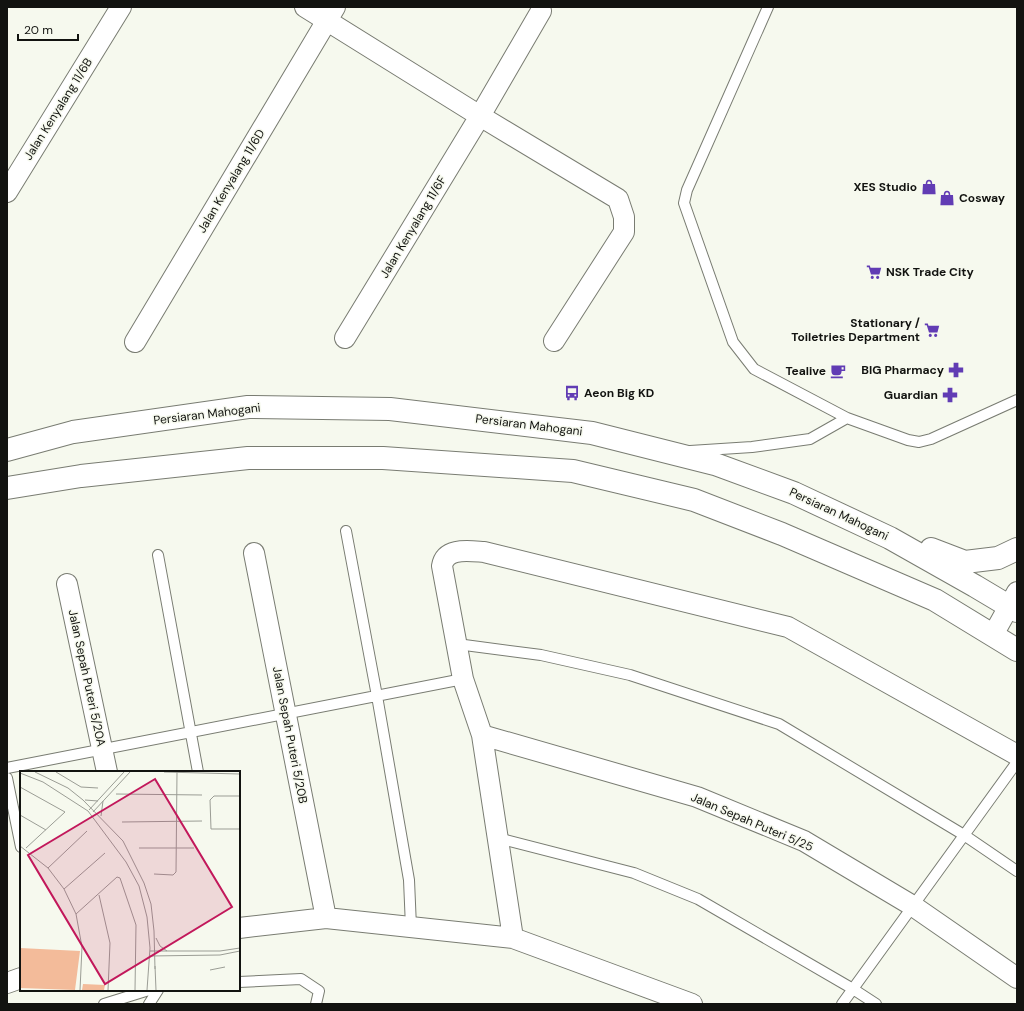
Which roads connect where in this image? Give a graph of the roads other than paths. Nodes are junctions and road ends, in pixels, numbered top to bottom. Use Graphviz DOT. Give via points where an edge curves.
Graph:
graph roads {
  1 [pos="121,7"];
  2 [pos="305,7"];
  3 [pos="768,7"];
  4 [pos="541,11"];
  5 [pos="331,14"];
  6 [pos="480,116"];
  7 [pos="7,192"];
  8 [pos="345,338"];
  9 [pos="554,341"];
  10 [pos="136,342"];
  11 [pos="1017,400"];
  12 [pos="847,418"];
  13 [pos="7,432"];
  14 [pos="17,447"];
  15 [pos="672,452"];
  16 [pos="7,488"];
  17 [pos="346,531"];
  18 [pos="890,538"];
  19 [pos="1017,549"];
  20 [pos="254,553"];
  21 [pos="158,555"];
  22 [pos="67,584"];
  23 [pos="1014,604"];
  24 [pos="993,635"];
  25 [pos="457,644"];
  26 [pos="1017,650"];
  27 [pos="463,679"];
  28 [pos="377,696"];
  29 [pos="286,714"];
  30 [pos="191,732"];
  31 [pos="482,735"];
  32 [pos="102,750"];
  33 [pos="1017,755"];
  34 [pos="1017,762"];
  35 [pos="7,768"];
  36 [pos="106,771"];
  37 [pos="198,771"];
  38 [pos="7,778"];
  39 [pos="964,835"];
  40 [pos="498,838"];
  41 [pos="20,841"];
  42 [pos="1017,872"];
  43 [pos="913,906"];
  44 [pos="326,918"];
  45 [pos="411,927"];
  46 [pos="240,928"];
  47 [pos="513,938"];
  48 [pos="20,978"];
  49 [pos="1017,978"];
  50 [pos="240,982"];
  51 [pos="7,983"];
  52 [pos="853,989"];
  53 [pos="145,991"];
  54 [pos="157,991"];
  55 [pos="104,1004"];
  56 [pos="149,1004"];
  57 [pos="316,1004"];
  58 [pos="692,1004"];
  59 [pos="842,1004"];
  60 [pos="876,1004"];
  1 -- 7 [label="street, Jalan Kenyalang 11/6B"];
  2 -- 5 [label="street"];
  3 -- 12 [label="lane" via="687,190 684,203 733,342 754,369"];
  4 -- 6 [label="street, Jalan Kenyalang 11/6F"];
  5 -- 6 [label="street"];
  5 -- 10 [label="street, Jalan Kenyalang 11/6D"];
  6 -- 8 [label="street, Jalan Kenyalang 11/6F"];
  6 -- 9 [label="street" via="618,200 624,217 624,232"];
  11 -- 12 [label="lane" via="931,440 919,442"];
  12 -- 15 [label="lane" via="810,439 752,447"];
  13 -- 14 [label="main road"];
  14 -- 15 [label="main road, Persiaran Mahogani" via="73,432 248,407 390,409 592,433"];
  15 -- 18 [label="main road, Persiaran Mahogani" via="715,464 794,493"];
  16 -- 24 [label="main road" via="81,476 248,458 383,458 573,471 694,500 774,531 935,600"];
  17 -- 28 [label="lane"];
  18 -- 19 [label="main road" via="965,562 998,558"];
  18 -- 23 [label="main road, Persiaran Mahogani" via="975,586"];
  20 -- 29 [label="street, Jalan Sepah Puteri 5/20B"];
  21 -- 30 [label="lane"];
  22 -- 32 [label="street, Jalan Sepah Puteri 5/20A"];
  23 -- 24 [label="street"];
  24 -- 26 [label="main road"];
  25 -- 27 [label="street"];
  25 -- 33 [label="street" via="443,561 446,556 457,551 484,552 788,627"];
  25 -- 39 [label="lane" via="541,655 630,675 778,724"];
  27 -- 28 [label="lane"];
  27 -- 31 [label="street"];
  28 -- 29 [label="lane"];
  28 -- 45 [label="lane" via="409,880"];
  29 -- 30 [label="lane"];
  29 -- 44 [label="street, Jalan Sepah Puteri 5/20B"];
  30 -- 32 [label="lane"];
  30 -- 37 [label="lane"];
  31 -- 40 [label="street"];
  31 -- 43 [label="street, Jalan Sepah Puteri 5/25" via="697,797 804,841"];
  32 -- 35 [label="lane"];
  32 -- 36 [label="street, Jalan Sepah Puteri 5/20A"];
  34 -- 39 [label="lane"];
  38 -- 41 [label="lane"];
  39 -- 42 [label="lane"];
  39 -- 43 [label="lane"];
  40 -- 47 [label="street"];
  40 -- 52 [label="lane" via="634,874 698,899"];
  43 -- 49 [label="street, Jalan Sepah Puteri 5/25"];
  43 -- 52 [label="lane"];
  44 -- 45 [label="street"];
  44 -- 46 [label="street"];
  45 -- 47 [label="street"];
  47 -- 58 [label="street"];
  48 -- 51 [label="street"];
  50 -- 57 [label="lane" via="301,979 319,992"];
  52 -- 59 [label="lane"];
  52 -- 60 [label="lane"];
  53 -- 55 [label="lane"];
  54 -- 56 [label="lane"];
}
